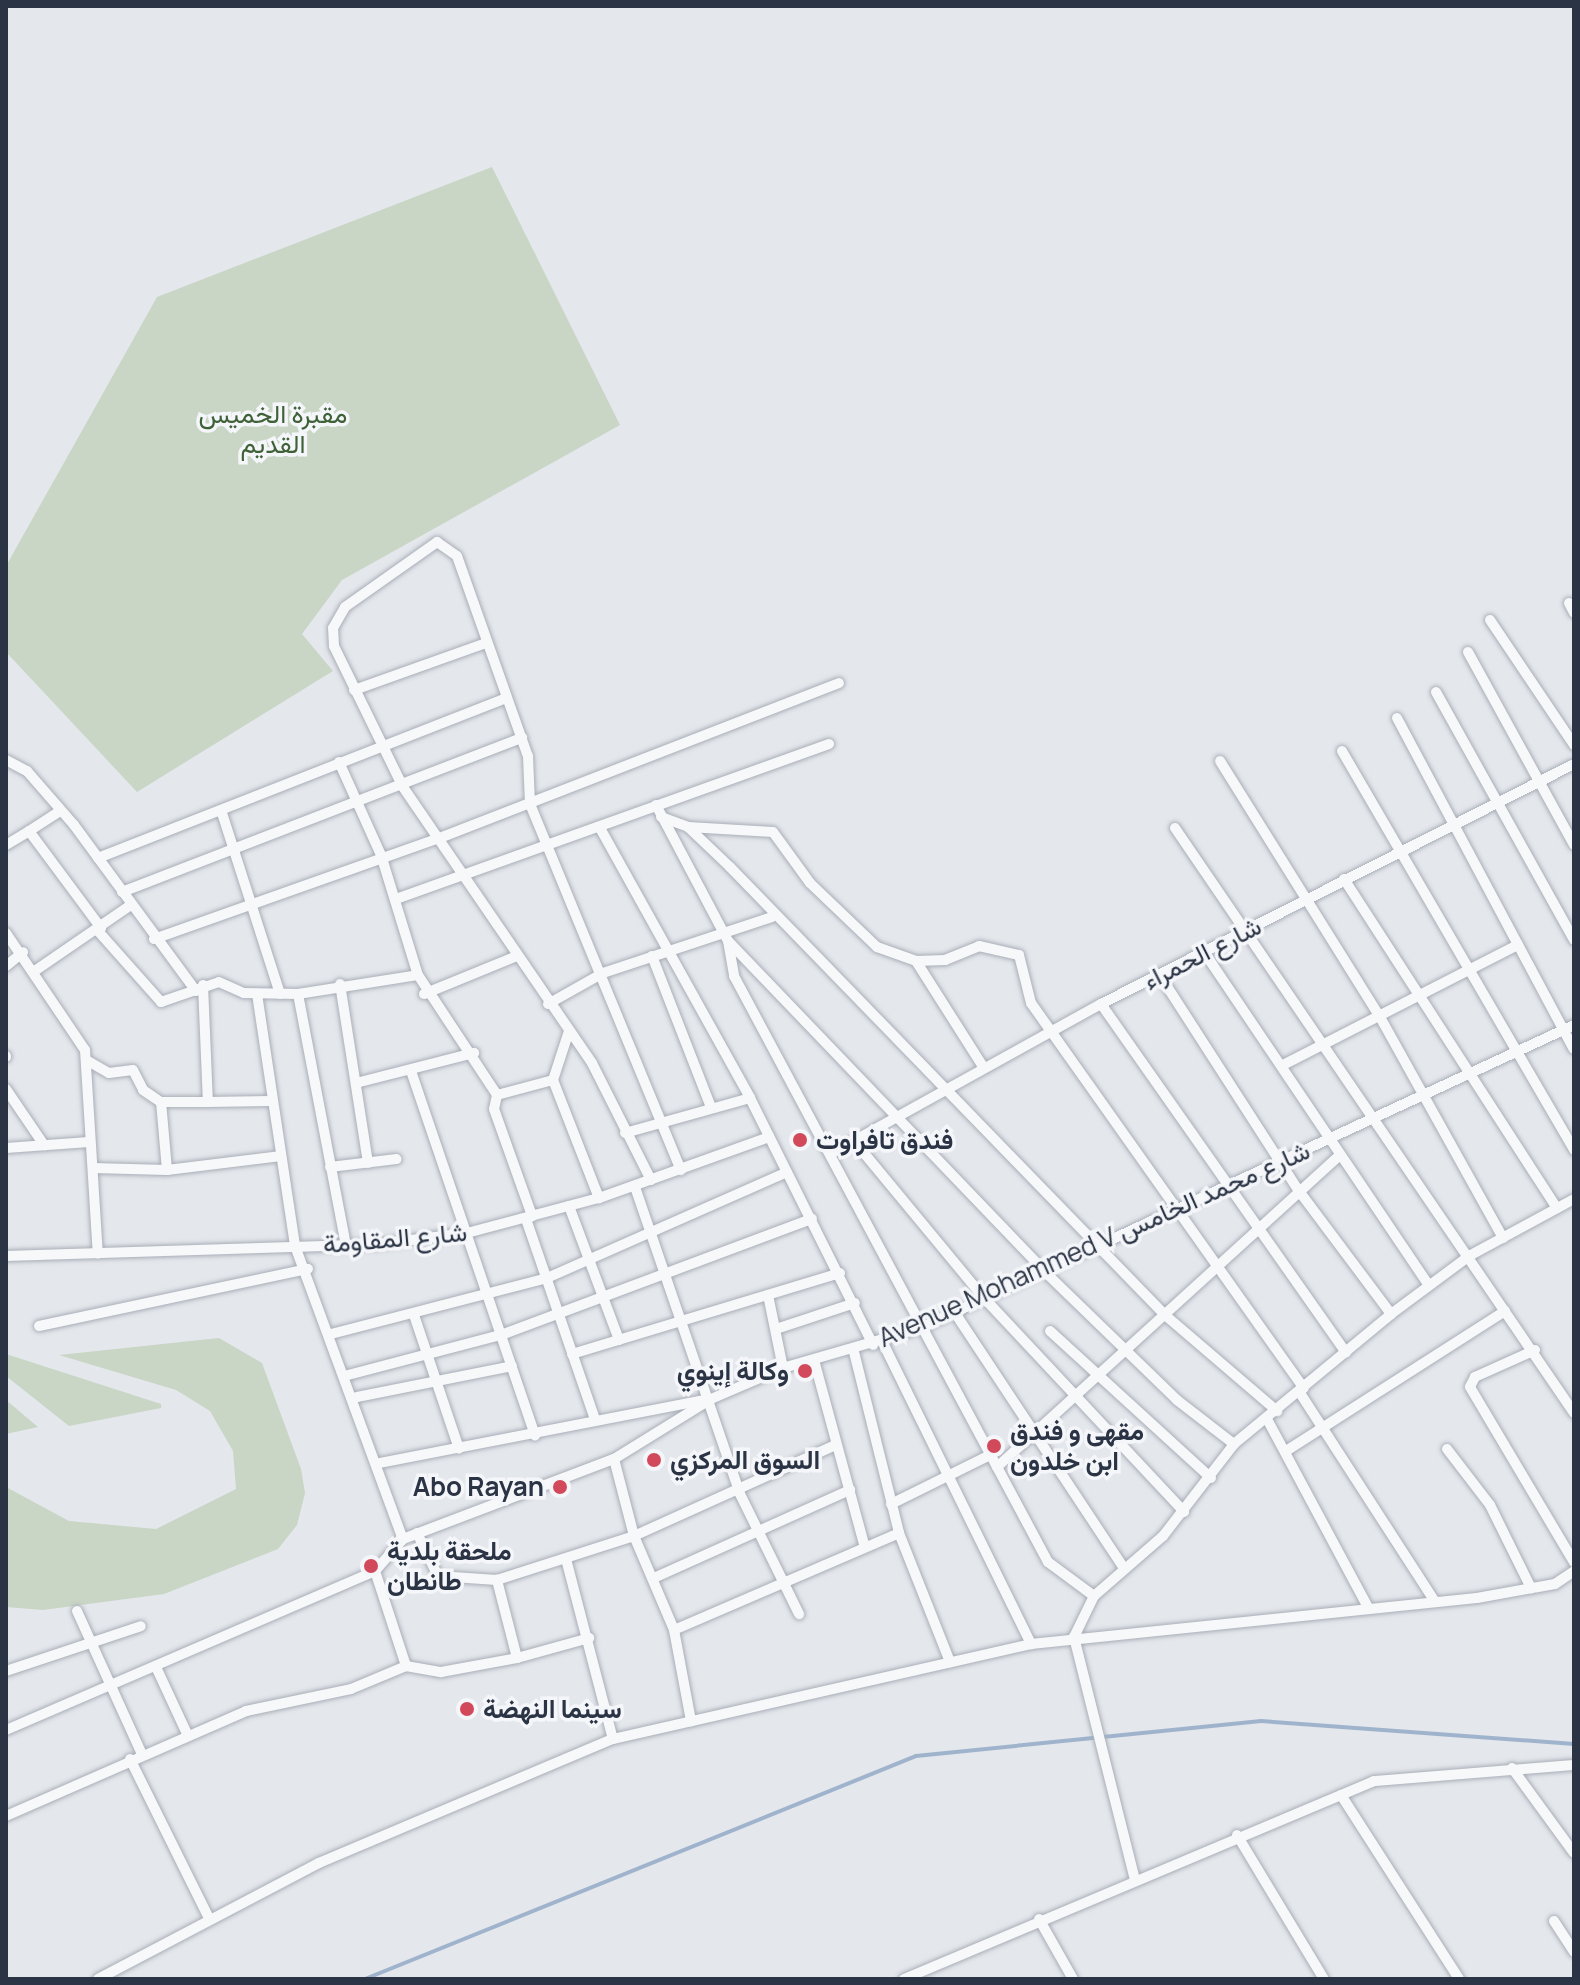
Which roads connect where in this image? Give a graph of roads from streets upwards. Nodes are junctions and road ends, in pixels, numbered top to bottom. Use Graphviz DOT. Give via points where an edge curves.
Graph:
graph roads {
  1 [pos="1490,620"];
  2 [pos="486,643"];
  3 [pos="1468,652"];
  4 [pos="839,683"];
  5 [pos="354,690"];
  6 [pos="1436,692"];
  7 [pos="507,698"];
  8 [pos="1397,718"];
  9 [pos="522,738"];
  10 [pos="829,744"];
  11 [pos="1574,745"];
  12 [pos="380,746"];
  13 [pos="1342,751"];
  14 [pos="6,760"];
  15 [pos="1220,761"];
  16 [pos="339,762"];
  17 [pos="1574,764"];
  18 [pos="1537,781"];
  19 [pos="402,785"];
  20 [pos="1495,801"];
  21 [pos="359,803"];
  22 [pos="530,804"];
  23 [pos="656,805"];
  24 [pos="60,811"];
  25 [pos="222,813"];
  26 [pos="661,817"];
  27 [pos="1451,824"];
  28 [pos="688,827"];
  29 [pos="600,828"];
  30 [pos="1175,828"];
  31 [pos="29,831"];
  32 [pos="437,839"];
  33 [pos="6,845"];
  34 [pos="548,845"];
  35 [pos="1574,845"];
  36 [pos="233,849"];
  37 [pos="1401,853"];
  38 [pos="381,855"];
  39 [pos="98,858"];
  40 [pos="465,877"];
  41 [pos="1344,879"];
  42 [pos="122,892"];
  43 [pos="396,899"];
  44 [pos="251,900"];
  45 [pos="1308,900"];
  46 [pos="131,905"];
  47 [pos="772,917"];
  48 [pos="100,930"];
  49 [pos="1249,930"];
  50 [pos="6,933"];
  51 [pos="725,936"];
  52 [pos="154,939"];
  53 [pos="1574,940"];
  54 [pos="1518,945"];
  55 [pos="670,950"];
  56 [pos="23,952"];
  57 [pos="1204,952"];
  58 [pos="517,956"];
  59 [pos="652,956"];
  60 [pos="916,961"];
  61 [pos="6,966"];
  62 [pos="36,970"];
  63 [pos="1467,972"];
  64 [pos="603,973"];
  65 [pos="1159,974"];
  66 [pos="418,975"];
  67 [pos="340,984"];
  68 [pos="199,988"];
  69 [pos="257,994"];
  70 [pos="280,994"];
  71 [pos="298,994"];
  72 [pos="424,994"];
  73 [pos="1421,1000"];
  74 [pos="548,1004"];
  75 [pos="1101,1004"];
  76 [pos="1380,1017"];
  77 [pos="1569,1027"];
  78 [pos="569,1031"];
  79 [pos="1054,1031"];
  80 [pos="1324,1043"];
  81 [pos="1574,1049"];
  82 [pos="1519,1050"];
  83 [pos="474,1053"];
  84 [pos="88,1061"];
  85 [pos="1283,1065"];
  86 [pos="984,1068"];
  87 [pos="411,1071"];
  88 [pos="1472,1074"];
  89 [pos="553,1080"];
  90 [pos="356,1083"];
  91 [pos="6,1089"];
  92 [pos="944,1092"];
  93 [pos="497,1095"];
  94 [pos="1425,1095"];
  95 [pos="750,1098"];
  96 [pos="270,1101"];
  97 [pos="161,1102"];
  98 [pos="208,1102"];
  99 [pos="711,1107"];
  100 [pos="1375,1115"];
  101 [pos="663,1121"];
  102 [pos="893,1121"];
  103 [pos="625,1133"];
  104 [pos="769,1137"];
  105 [pos="1329,1137"];
  106 [pos="854,1141"];
  107 [pos="89,1142"];
  108 [pos="44,1145"];
  109 [pos="6,1148"];
  110 [pos="1574,1150"];
  111 [pos="834,1152"];
  112 [pos="281,1156"];
  113 [pos="1339,1156"];
  114 [pos="1281,1158"];
  115 [pos="397,1159"];
  116 [pos="368,1163"];
  117 [pos="330,1167"];
  118 [pos="93,1168"];
  119 [pos="167,1170"];
  120 [pos="681,1170"];
  121 [pos="787,1172"];
  122 [pos="651,1180"];
  123 [pos="1229,1181"];
  124 [pos="635,1187"];
  125 [pos="1299,1191"];
  126 [pos="599,1198"];
  127 [pos="1574,1199"];
  128 [pos="569,1206"];
  129 [pos="1177,1207"];
  130 [pos="1557,1208"];
  131 [pos="529,1217"];
  132 [pos="812,1219"];
  133 [pos="1259,1228"];
  134 [pos="649,1231"];
  135 [pos="467,1233"];
  136 [pos="1503,1238"];
  137 [pos="346,1245"];
  138 [pos="1095,1245"];
  139 [pos="295,1246"];
  140 [pos="98,1254"];
  141 [pos="6,1256"];
  142 [pos="1469,1256"];
  143 [pos="589,1259"];
  144 [pos="1219,1266"];
  145 [pos="308,1269"];
  146 [pos="1044,1271"];
  147 [pos="666,1272"];
  148 [pos="840,1273"];
  149 [pos="547,1278"];
  150 [pos="1429,1285"];
  151 [pos="602,1294"];
  152 [pos="768,1295"];
  153 [pos="984,1298"];
  154 [pos="489,1299"];
  155 [pos="855,1303"];
  156 [pos="1505,1311"];
  157 [pos="955,1313"];
  158 [pos="1391,1314"];
  159 [pos="414,1315"];
  160 [pos="556,1315"];
  161 [pos="1165,1315"];
  162 [pos="683,1318"];
  163 [pos="39,1326"];
  164 [pos="921,1328"];
  165 [pos="776,1329"];
  166 [pos="1050,1331"];
  167 [pos="331,1334"];
  168 [pos="501,1335"];
  169 [pos="619,1340"];
  170 [pos="878,1343"];
  171 [pos="1535,1350"];
  172 [pos="1128,1351"];
  173 [pos="854,1352"];
  174 [pos="1346,1352"];
  175 [pos="572,1354"];
  176 [pos="428,1356"];
  177 [pos="814,1360"];
  178 [pos="512,1366"];
  179 [pos="783,1368"];
  180 [pos="348,1375"];
  181 [pos="1101,1377"];
  182 [pos="437,1382"];
  183 [pos="1302,1390"];
  184 [pos="357,1397"];
  185 [pos="1079,1397"];
  186 [pos="711,1399"];
  187 [pos="1574,1413"];
  188 [pos="1272,1415"];
  189 [pos="595,1419"];
  190 [pos="1325,1426"];
  191 [pos="1037,1433"];
  192 [pos="535,1435"];
  193 [pos="1234,1444"];
  194 [pos="836,1445"];
  195 [pos="459,1449"];
  196 [pos="1447,1449"];
  197 [pos="1286,1451"];
  198 [pos="990,1455"];
  199 [pos="614,1459"];
  200 [pos="380,1463"];
  201 [pos="997,1467"];
  202 [pos="953,1474"];
  203 [pos="1211,1478"];
  204 [pos="850,1490"];
  205 [pos="740,1494"];
  206 [pos="891,1504"];
  207 [pos="1184,1512"];
  208 [pos="758,1532"];
  209 [pos="417,1533"];
  210 [pos="899,1533"];
  211 [pos="634,1536"];
  212 [pos="403,1539"];
  213 [pos="864,1544"];
  214 [pos="566,1559"];
  215 [pos="1574,1562"];
  216 [pos="1123,1567"];
  217 [pos="375,1571"];
  218 [pos="1574,1571"];
  219 [pos="656,1577"];
  220 [pos="497,1580"];
  221 [pos="781,1580"];
  222 [pos="1574,1581"];
  223 [pos="1555,1584"];
  224 [pos="1531,1588"];
  225 [pos="1094,1596"];
  226 [pos="1434,1600"];
  227 [pos="1368,1607"];
  228 [pos="77,1611"];
  229 [pos="799,1614"];
  230 [pos="141,1626"];
  231 [pos="674,1630"];
  232 [pos="1074,1637"];
  233 [pos="589,1638"];
  234 [pos="89,1642"];
  235 [pos="1031,1644"];
  236 [pos="517,1658"];
  237 [pos="950,1662"];
  238 [pos="406,1666"];
  239 [pos="156,1667"];
  240 [pos="6,1671"];
  241 [pos="109,1688"];
  242 [pos="691,1721"];
  243 [pos="6,1730"];
  244 [pos="188,1736"];
  245 [pos="613,1739"];
  246 [pos="142,1754"];
  247 [pos="130,1759"];
  248 [pos="1574,1765"];
  249 [pos="1512,1768"];
  250 [pos="1341,1795"];
  251 [pos="6,1816"];
  252 [pos="1237,1835"];
  253 [pos="1574,1853"];
  254 [pos="1135,1880"];
  255 [pos="209,1918"];
  256 [pos="1039,1919"];
  257 [pos="1554,1921"];
  258 [pos="1574,1952"];
  259 [pos="98,1979"];
  260 [pos="904,1979"];
  261 [pos="1073,1979"];
  262 [pos="1324,1979"];
  263 [pos="1459,1979"];
  1 -- 11 [label="street"];
  2 -- 5 [label="street"];
  2 -- 5 [label="street" via="454,549 437,542 380,578 335,621 334,646"];
  2 -- 7 [label="street"];
  3 -- 18 [label="street"];
  4 -- 22 [label="street"];
  5 -- 12 [label="street"];
  6 -- 20 [label="street"];
  7 -- 9 [label="street"];
  7 -- 12 [label="street"];
  8 -- 27 [label="street"];
  9 -- 19 [label="street"];
  9 -- 22 [label="street" via="532,772"];
  10 -- 23 [label="street"];
  12 -- 16 [label="street"];
  12 -- 19 [label="street"];
  13 -- 37 [label="street"];
  14 -- 24 [label="street" via="27,771"];
  15 -- 45 [label="street"];
  16 -- 21 [label="street"];
  16 -- 25 [label="street"];
  17 -- 18 [label="street, شارع الحمراء"];
  18 -- 20 [label="street, شارع الحمراء"];
  18 -- 35 [label="street"];
  19 -- 21 [label="street"];
  19 -- 32 [label="street"];
  20 -- 27 [label="street, شارع الحمراء"];
  20 -- 53 [label="street"];
  21 -- 36 [label="street"];
  21 -- 38 [label="street"];
  22 -- 32 [label="street"];
  22 -- 34 [label="street"];
  23 -- 26 [label="street"];
  23 -- 29 [label="street"];
  24 -- 31 [label="street"];
  24 -- 39 [label="street"];
  25 -- 36 [label="street"];
  25 -- 39 [label="street"];
  26 -- 28 [label="street"];
  26 -- 51 [label="street"];
  27 -- 37 [label="street, شارع الحمراء"];
  27 -- 54 [label="street"];
  28 -- 47 [label="street"];
  28 -- 60 [label="street" via="773,832 849,925 877,947"];
  29 -- 34 [label="street"];
  29 -- 55 [label="street"];
  30 -- 49 [label="street"];
  31 -- 33 [label="street"];
  31 -- 48 [label="street"];
  32 -- 38 [label="street"];
  32 -- 40 [label="street"];
  34 -- 40 [label="street"];
  34 -- 64 [label="street"];
  36 -- 42 [label="street"];
  36 -- 44 [label="street"];
  37 -- 41 [label="street, شارع الحمراء"];
  37 -- 63 [label="street"];
  38 -- 43 [label="street"];
  38 -- 44 [label="street"];
  39 -- 42 [label="street"];
  40 -- 43 [label="street"];
  40 -- 58 [label="street"];
  41 -- 45 [label="street, شارع الحمراء"];
  41 -- 73 [label="street"];
  42 -- 46 [label="street"];
  43 -- 66 [label="street"];
  44 -- 52 [label="street"];
  44 -- 70 [label="street"];
  45 -- 49 [label="street, شارع الحمراء"];
  45 -- 76 [label="street"];
  46 -- 48 [label="street"];
  46 -- 52 [label="street"];
  47 -- 51 [label="street"];
  47 -- 92 [label="street"];
  48 -- 62 [label="street"];
  48 -- 68 [label="street" via="153,1000"];
  49 -- 57 [label="street, شارع الحمراء"];
  49 -- 80 [label="street"];
  50 -- 56 [label="street"];
  51 -- 55 [label="street"];
  51 -- 102 [label="street"];
  51 -- 111 [label="street" via="734,976"];
  52 -- 68 [label="street"];
  54 -- 63 [label="street"];
  54 -- 77 [label="street"];
  55 -- 59 [label="street"];
  55 -- 95 [label="street"];
  56 -- 61 [label="street"];
  56 -- 62 [label="street"];
  57 -- 65 [label="street, شارع الحمراء"];
  57 -- 85 [label="street"];
  58 -- 72 [label="street"];
  58 -- 74 [label="street"];
  59 -- 64 [label="street"];
  59 -- 99 [label="street"];
  60 -- 79 [label="street" via="945,960 979,946 1019,955 1031,1003"];
  60 -- 86 [label="street"];
  62 -- 84 [label="street" via="80,1035"];
  63 -- 73 [label="street"];
  63 -- 82 [label="street"];
  64 -- 74 [label="street"];
  64 -- 101 [label="street"];
  65 -- 75 [label="street, شارع الحمراء"];
  65 -- 114 [label="street"];
  66 -- 67 [label="street"];
  66 -- 72 [label="street"];
  67 -- 71 [label="street"];
  67 -- 90 [label="street"];
  68 -- 69 [label="street" via="229,983"];
  68 -- 98 [label="street"];
  69 -- 70 [label="street"];
  69 -- 96 [label="street"];
  70 -- 71 [label="street"];
  71 -- 117 [label="street"];
  72 -- 83 [label="street"];
  73 -- 76 [label="street"];
  73 -- 88 [label="street"];
  74 -- 78 [label="street"];
  75 -- 79 [label="street, شارع الحمراء"];
  75 -- 123 [label="street"];
  76 -- 80 [label="street"];
  76 -- 94 [label="street"];
  77 -- 81 [label="street"];
  77 -- 82 [label="street, Avenue Mohammed V شارع محمد الخامس"];
  78 -- 89 [label="street"];
  78 -- 103 [label="street"];
  79 -- 86 [label="street, شارع الحمراء"];
  79 -- 129 [label="street"];
  80 -- 85 [label="street"];
  80 -- 100 [label="street"];
  82 -- 88 [label="street, Avenue Mohammed V شارع محمد الخامس"];
  82 -- 110 [label="street"];
  83 -- 87 [label="street"];
  83 -- 93 [label="street"];
  84 -- 97 [label="street" via="109,1073 133,1070 143,1090"];
  84 -- 107 [label="street"];
  85 -- 105 [label="street"];
  86 -- 92 [label="street, شارع الحمراء"];
  87 -- 90 [label="street"];
  87 -- 135 [label="street"];
  88 -- 94 [label="street, Avenue Mohammed V شارع محمد الخامس"];
  88 -- 130 [label="street"];
  89 -- 93 [label="street"];
  89 -- 126 [label="street"];
  90 -- 116 [label="street"];
  91 -- 108 [label="street"];
  92 -- 102 [label="street, شارع الحمراء"];
  92 -- 138 [label="street"];
  93 -- 131 [label="street" via="494,1109"];
  94 -- 100 [label="street, Avenue Mohammed V شارع محمد الخامس"];
  94 -- 136 [label="street"];
  95 -- 99 [label="street"];
  95 -- 104 [label="street"];
  96 -- 98 [label="street"];
  96 -- 112 [label="street"];
  97 -- 98 [label="street"];
  97 -- 119 [label="street"];
  99 -- 101 [label="street"];
  100 -- 105 [label="street, Avenue Mohammed V شارع محمد الخامس"];
  100 -- 142 [label="street"];
  101 -- 103 [label="street"];
  101 -- 120 [label="street"];
  102 -- 106 [label="street, شارع الحمراء"];
  102 -- 146 [label="street"];
  103 -- 122 [label="street"];
  104 -- 120 [label="street, شارع المقاومة"];
  104 -- 121 [label="street"];
  105 -- 113 [label="street"];
  105 -- 114 [label="street, Avenue Mohammed V شارع محمد الخامس"];
  106 -- 111 [label="street, شارع الحمراء"];
  106 -- 153 [label="street"];
  107 -- 108 [label="street"];
  107 -- 118 [label="street"];
  108 -- 109 [label="street"];
  111 -- 164 [label="street"];
  112 -- 119 [label="street"];
  112 -- 139 [label="street"];
  113 -- 125 [label="street"];
  113 -- 150 [label="street"];
  114 -- 123 [label="street, Avenue Mohammed V شارع محمد الخامس"];
  114 -- 125 [label="street"];
  115 -- 116 [label="street"];
  116 -- 117 [label="street"];
  117 -- 137 [label="street"];
  118 -- 119 [label="street"];
  118 -- 140 [label="street"];
  120 -- 122 [label="street, شارع المقاومة"];
  121 -- 132 [label="street"];
  121 -- 134 [label="street"];
  122 -- 124 [label="street, شارع المقاومة"];
  123 -- 129 [label="street, Avenue Mohammed V شارع محمد الخامس"];
  123 -- 133 [label="street"];
  124 -- 126 [label="street, شارع المقاومة"];
  124 -- 134 [label="street"];
  125 -- 133 [label="street"];
  125 -- 158 [label="street"];
  126 -- 128 [label="street, شارع المقاومة"];
  127 -- 130 [label="street"];
  128 -- 131 [label="street, شارع المقاومة"];
  128 -- 143 [label="street"];
  129 -- 138 [label="street, Avenue Mohammed V شارع محمد الخامس"];
  129 -- 144 [label="street"];
  130 -- 136 [label="street"];
  131 -- 135 [label="street, شارع المقاومة"];
  131 -- 149 [label="street"];
  132 -- 147 [label="street"];
  132 -- 148 [label="street"];
  133 -- 144 [label="street"];
  133 -- 174 [label="street"];
  134 -- 143 [label="street"];
  134 -- 147 [label="street"];
  135 -- 137 [label="street, شارع المقاومة"];
  135 -- 154 [label="street"];
  136 -- 142 [label="street"];
  137 -- 139 [label="street, شارع المقاومة"];
  138 -- 146 [label="street, Avenue Mohammed V شارع محمد الخامس"];
  138 -- 161 [label="street"];
  139 -- 140 [label="street, شارع المقاومة"];
  139 -- 145 [label="street"];
  140 -- 141 [label="street, شارع المقاومة"];
  142 -- 150 [label="street"];
  142 -- 156 [label="street"];
  143 -- 149 [label="street"];
  143 -- 151 [label="street"];
  144 -- 161 [label="street"];
  144 -- 183 [label="street"];
  145 -- 163 [label="street"];
  145 -- 167 [label="street"];
  146 -- 153 [label="street, Avenue Mohammed V شارع محمد الخامس"];
  146 -- 172 [label="street"];
  147 -- 151 [label="street"];
  147 -- 162 [label="street"];
  148 -- 152 [label="street"];
  148 -- 155 [label="street"];
  149 -- 154 [label="street"];
  149 -- 160 [label="street"];
  150 -- 158 [label="street"];
  151 -- 160 [label="street"];
  151 -- 169 [label="street"];
  152 -- 162 [label="street"];
  152 -- 165 [label="street"];
  153 -- 157 [label="street, Avenue Mohammed V شارع محمد الخامس"];
  153 -- 185 [label="street"];
  154 -- 159 [label="street"];
  154 -- 168 [label="street"];
  155 -- 165 [label="street"];
  155 -- 170 [label="street"];
  156 -- 171 [label="street"];
  156 -- 190 [label="street"];
  157 -- 164 [label="street, Avenue Mohammed V شارع محمد الخامس"];
  157 -- 191 [label="street"];
  158 -- 174 [label="street"];
  159 -- 167 [label="street"];
  159 -- 176 [label="street"];
  160 -- 168 [label="street"];
  160 -- 175 [label="street"];
  161 -- 172 [label="street"];
  161 -- 188 [label="street"];
  162 -- 169 [label="street"];
  162 -- 186 [label="street"];
  164 -- 170 [label="street, Avenue Mohammed V شارع محمد الخامس"];
  164 -- 198 [label="street"];
  165 -- 179 [label="street"];
  166 -- 181 [label="street"];
  167 -- 180 [label="street"];
  168 -- 176 [label="street"];
  168 -- 178 [label="street"];
  169 -- 175 [label="street"];
  170 -- 173 [label="street, Avenue Mohammed V شارع محمد الخامس"];
  170 -- 202 [label="street"];
  171 -- 187 [label="street"];
  171 -- 215 [label="street" via="1475,1377 1470,1387"];
  172 -- 181 [label="street"];
  172 -- 193 [label="street"];
  173 -- 177 [label="street, Avenue Mohammed V شارع محمد الخامس"];
  173 -- 206 [label="street"];
  174 -- 183 [label="street"];
  175 -- 189 [label="street"];
  176 -- 180 [label="street"];
  176 -- 182 [label="street"];
  177 -- 179 [label="street, Avenue Mohammed V شارع محمد الخامس"];
  177 -- 194 [label="street"];
  178 -- 182 [label="street"];
  178 -- 192 [label="street"];
  179 -- 186 [label="street, Avenue Mohammed V شارع محمد الخامس"];
  180 -- 184 [label="street"];
  181 -- 185 [label="street"];
  181 -- 203 [label="street"];
  182 -- 184 [label="street"];
  182 -- 195 [label="street"];
  183 -- 188 [label="street"];
  183 -- 190 [label="street"];
  184 -- 200 [label="street"];
  185 -- 191 [label="street"];
  185 -- 207 [label="street"];
  186 -- 189 [label="street"];
  186 -- 199 [label="street, Avenue Mohammed V شارع محمد الخامس"];
  186 -- 205 [label="street"];
  188 -- 193 [label="street"];
  188 -- 197 [label="street"];
  189 -- 192 [label="street"];
  190 -- 197 [label="street"];
  190 -- 226 [label="street"];
  191 -- 201 [label="street"];
  191 -- 216 [label="street"];
  192 -- 195 [label="street"];
  193 -- 203 [label="street"];
  194 -- 204 [label="street"];
  194 -- 205 [label="street"];
  195 -- 200 [label="street"];
  196 -- 224 [label="street" via="1490,1505"];
  197 -- 227 [label="street"];
  198 -- 201 [label="street"];
  198 -- 202 [label="street"];
  199 -- 209 [label="street, Avenue Mohammed V شارع محمد الخامس"];
  199 -- 211 [label="street"];
  200 -- 212 [label="street"];
  201 -- 225 [label="street" via="1048,1562"];
  202 -- 206 [label="street"];
  202 -- 235 [label="street"];
  203 -- 207 [label="street"];
  204 -- 208 [label="street"];
  204 -- 213 [label="street"];
  205 -- 208 [label="street"];
  205 -- 211 [label="street"];
  206 -- 210 [label="street"];
  207 -- 216 [label="street"];
  208 -- 219 [label="street"];
  208 -- 221 [label="street"];
  209 -- 212 [label="street, Avenue Mohammed V شارع محمد الخامس"];
  209 -- 220 [label="street" via="438,1576"];
  210 -- 213 [label="street"];
  210 -- 237 [label="street"];
  211 -- 214 [label="street"];
  211 -- 219 [label="street"];
  212 -- 217 [label="street, Avenue Mohammed V شارع محمد الخامس"];
  213 -- 221 [label="street"];
  214 -- 220 [label="street"];
  214 -- 233 [label="street"];
  216 -- 225 [label="street"];
  217 -- 238 [label="street"];
  217 -- 239 [label="street, Avenue Mohammed V شارع محمد الخامس"];
  218 -- 223 [label="street"];
  219 -- 231 [label="street"];
  220 -- 236 [label="street"];
  221 -- 229 [label="street"];
  221 -- 231 [label="street"];
  222 -- 223 [label="street"];
  223 -- 224 [label="street"];
  224 -- 226 [label="street"];
  225 -- 232 [label="street"];
  226 -- 227 [label="street"];
  227 -- 232 [label="street"];
  228 -- 234 [label="street"];
  230 -- 234 [label="street"];
  231 -- 242 [label="street"];
  232 -- 235 [label="street"];
  232 -- 254 [label="street"];
  233 -- 236 [label="street"];
  233 -- 245 [label="street"];
  234 -- 240 [label="street"];
  234 -- 241 [label="street"];
  235 -- 237 [label="street"];
  236 -- 238 [label="street" via="441,1672"];
  237 -- 242 [label="street"];
  238 -- 244 [label="street"];
  239 -- 241 [label="street, Avenue Mohammed V شارع محمد الخامس"];
  239 -- 244 [label="street"];
  241 -- 243 [label="street, Avenue Mohammed V شارع محمد الخامس"];
  241 -- 246 [label="street"];
  242 -- 245 [label="street"];
  244 -- 246 [label="street"];
  245 -- 255 [label="street" via="501,1781"];
  246 -- 247 [label="street"];
  247 -- 251 [label="street"];
  247 -- 255 [label="street"];
  248 -- 249 [label="street"];
  249 -- 250 [label="street" via="1374,1781"];
  249 -- 253 [label="street"];
  250 -- 252 [label="street"];
  250 -- 263 [label="street"];
  252 -- 254 [label="street"];
  252 -- 262 [label="street"];
  254 -- 256 [label="street"];
  255 -- 259 [label="street"];
  256 -- 260 [label="street"];
  256 -- 261 [label="street"];
  257 -- 258 [label="street"];
}
